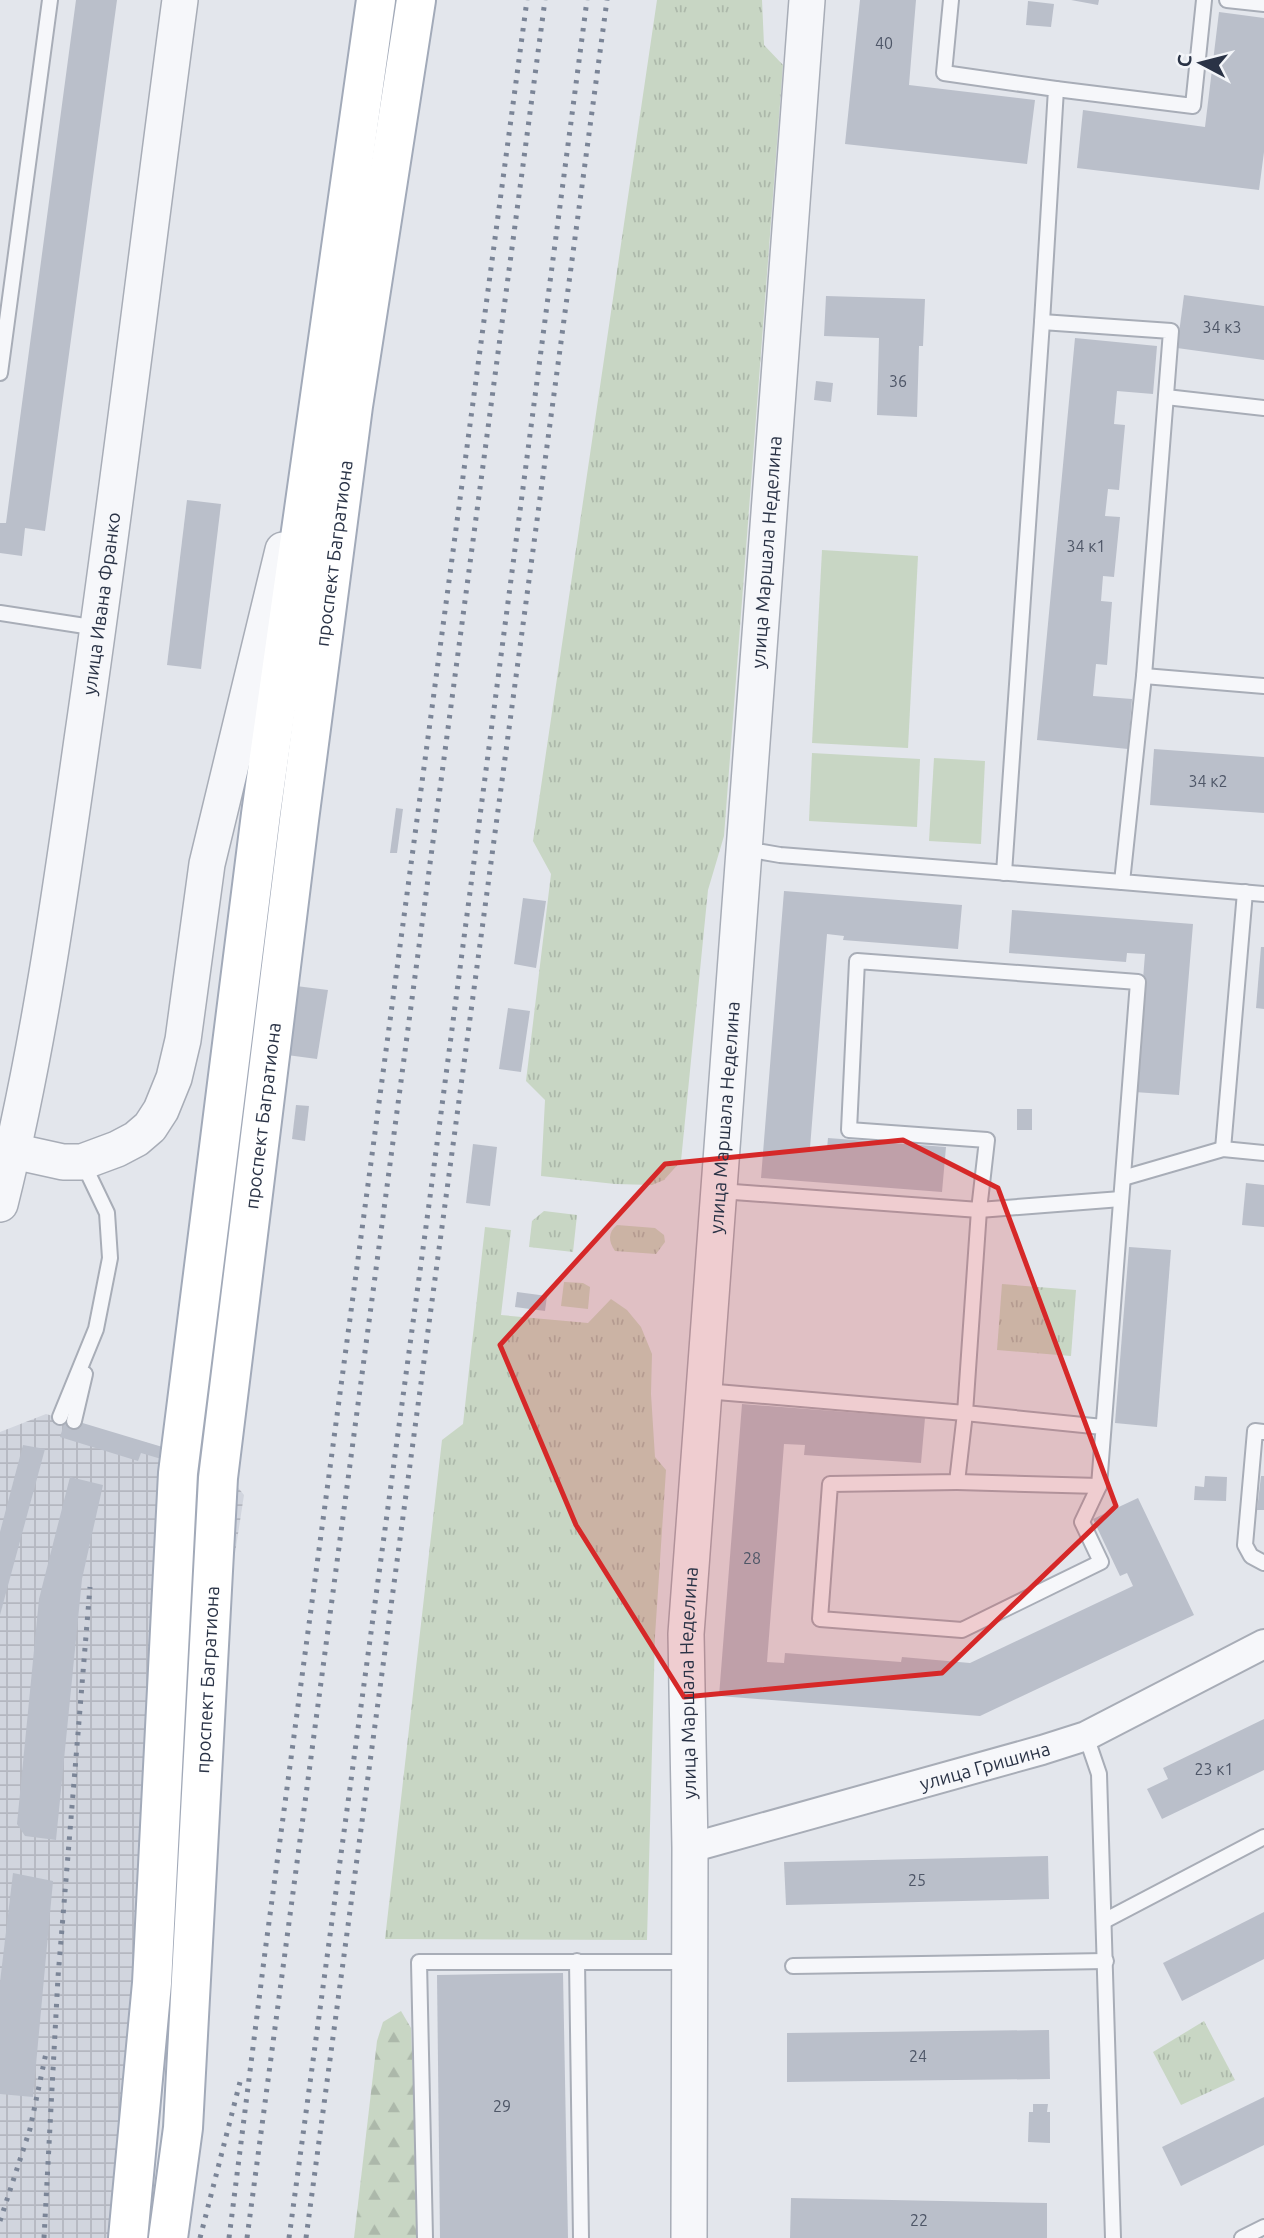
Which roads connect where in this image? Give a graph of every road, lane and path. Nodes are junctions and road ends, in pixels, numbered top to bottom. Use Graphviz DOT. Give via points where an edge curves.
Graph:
graph roads {
  1 [pos="50,0"];
  2 [pos="180,0"];
  3 [pos="376,0"];
  4 [pos="416,0"];
  5 [pos="807,0"];
  6 [pos="951,0"];
  7 [pos="1204,0"];
  8 [pos="1227,0"];
  9 [pos="1264,4"];
  10 [pos="1056,89"];
  11 [pos="1042,322"];
  12 [pos="0,373"];
  13 [pos="1166,397"];
  14 [pos="318,399"];
  15 [pos="1264,408"];
  16 [pos="0,613"];
  17 [pos="98,628"];
  18 [pos="1144,676"];
  19 [pos="1264,686"];
  20 [pos="745,849"];
  21 [pos="1004,873"];
  22 [pos="1122,883"];
  23 [pos="1244,892"];
  24 [pos="1264,894"];
  25 [pos="1223,1149"];
  26 [pos="7,1150"];
  27 [pos="1264,1153"];
  28 [pos="82,1161"];
  29 [pos="1123,1178"];
  30 [pos="720,1191"];
  31 [pos="1121,1199"];
  32 [pos="0,1204"];
  33 [pos="979,1210"];
  34 [pos="705,1391"];
  35 [pos="965,1413"];
  36 [pos="67,1419"];
  37 [pos="1103,1427"];
  38 [pos="1264,1432"];
  39 [pos="957,1482"];
  40 [pos="1100,1486"];
  41 [pos="1264,1563"];
  42 [pos="1264,1644"];
  43 [pos="1086,1736"];
  44 [pos="1264,1837"];
  45 [pos="690,1848"];
  46 [pos="1104,1921"];
  47 [pos="577,1961"];
  48 [pos="1106,1961"];
  49 [pos="690,1962"];
  50 [pos="793,1966"];
  51 [pos="1264,2227"];
  52 [pos="128,2238"];
  53 [pos="168,2238"];
  54 [pos="425,2238"];
  55 [pos="581,2238"];
  56 [pos="689,2238"];
  57 [pos="1113,2238"];
  58 [pos="1242,2238"];
  1 -- 12 [label="lane"];
  2 -- 17 [label="street, улица Ивана Франко"];
  3 -- 14 [label="main road, проспект Багратиона"];
  4 -- 53 [label="main road, проспект Багратиона" via="353,407 218,1478 186,2089"];
  5 -- 20 [label="street, улица Маршала Неделина"];
  6 -- 10 [label="lane" via="944,73"];
  7 -- 10 [label="lane" via="1193,106"];
  8 -- 9 [label="lane"];
  10 -- 11 [label="lane"];
  11 -- 13 [label="lane" via="1171,331"];
  11 -- 21 [label="lane"];
  13 -- 15 [label="lane"];
  13 -- 18 [label="lane"];
  14 -- 28 [label="street" via="207,863 174,1078 150,1127 117,1149"];
  14 -- 52 [label="main road, проспект Багратиона" via="178,1473 152,1983"];
  16 -- 17 [label="lane"];
  17 -- 26 [label="street, улица Ивана Франко" via="61,889 28,1078"];
  18 -- 19 [label="lane"];
  18 -- 22 [label="lane"];
  20 -- 21 [label="lane"];
  20 -- 30 [label="street, улица Маршала Неделина"];
  21 -- 22 [label="lane"];
  22 -- 23 [label="lane"];
  23 -- 24 [label="lane"];
  23 -- 25 [label="lane"];
  25 -- 27 [label="lane"];
  25 -- 29 [label="lane"];
  26 -- 28 [label="street" via="63,1162"];
  26 -- 32 [label="street, улица Ивана Франко"];
  28 -- 36 [label="lane" via="107,1213 110,1258 96,1329"];
  29 -- 31 [label="lane"];
  29 -- 33 [label="lane" via="1138,982 857,961 849,1130 987,1140"];
  30 -- 33 [label="lane"];
  30 -- 34 [label="street, улица Маршала Неделина"];
  31 -- 33 [label="lane"];
  31 -- 37 [label="lane"];
  33 -- 35 [label="lane"];
  34 -- 35 [label="lane"];
  34 -- 45 [label="street, улица Маршала Неделина" via="686,1633"];
  35 -- 37 [label="lane"];
  35 -- 39 [label="lane"];
  37 -- 40 [label="lane"];
  38 -- 41 [label="lane" via="1255,1431 1245,1545 1251,1556"];
  39 -- 40 [label="lane"];
  39 -- 40 [label="lane" via="830,1484 820,1619 962,1630 1101,1562 1082,1522"];
  42 -- 43 [label="street, улица Гришина"];
  43 -- 45 [label="street, улица Гришина"];
  43 -- 46 [label="lane" via="1099,1774"];
  44 -- 46 [label="lane"];
  45 -- 49 [label="street, улица Маршала Неделина"];
  46 -- 48 [label="lane"];
  47 -- 49 [label="lane"];
  47 -- 54 [label="lane" via="419,1962"];
  47 -- 55 [label="lane"];
  48 -- 50 [label="lane"];
  48 -- 57 [label="lane"];
  49 -- 56 [label="street, улица Маршала Неделина"];
  51 -- 58 [label="lane"];
}
